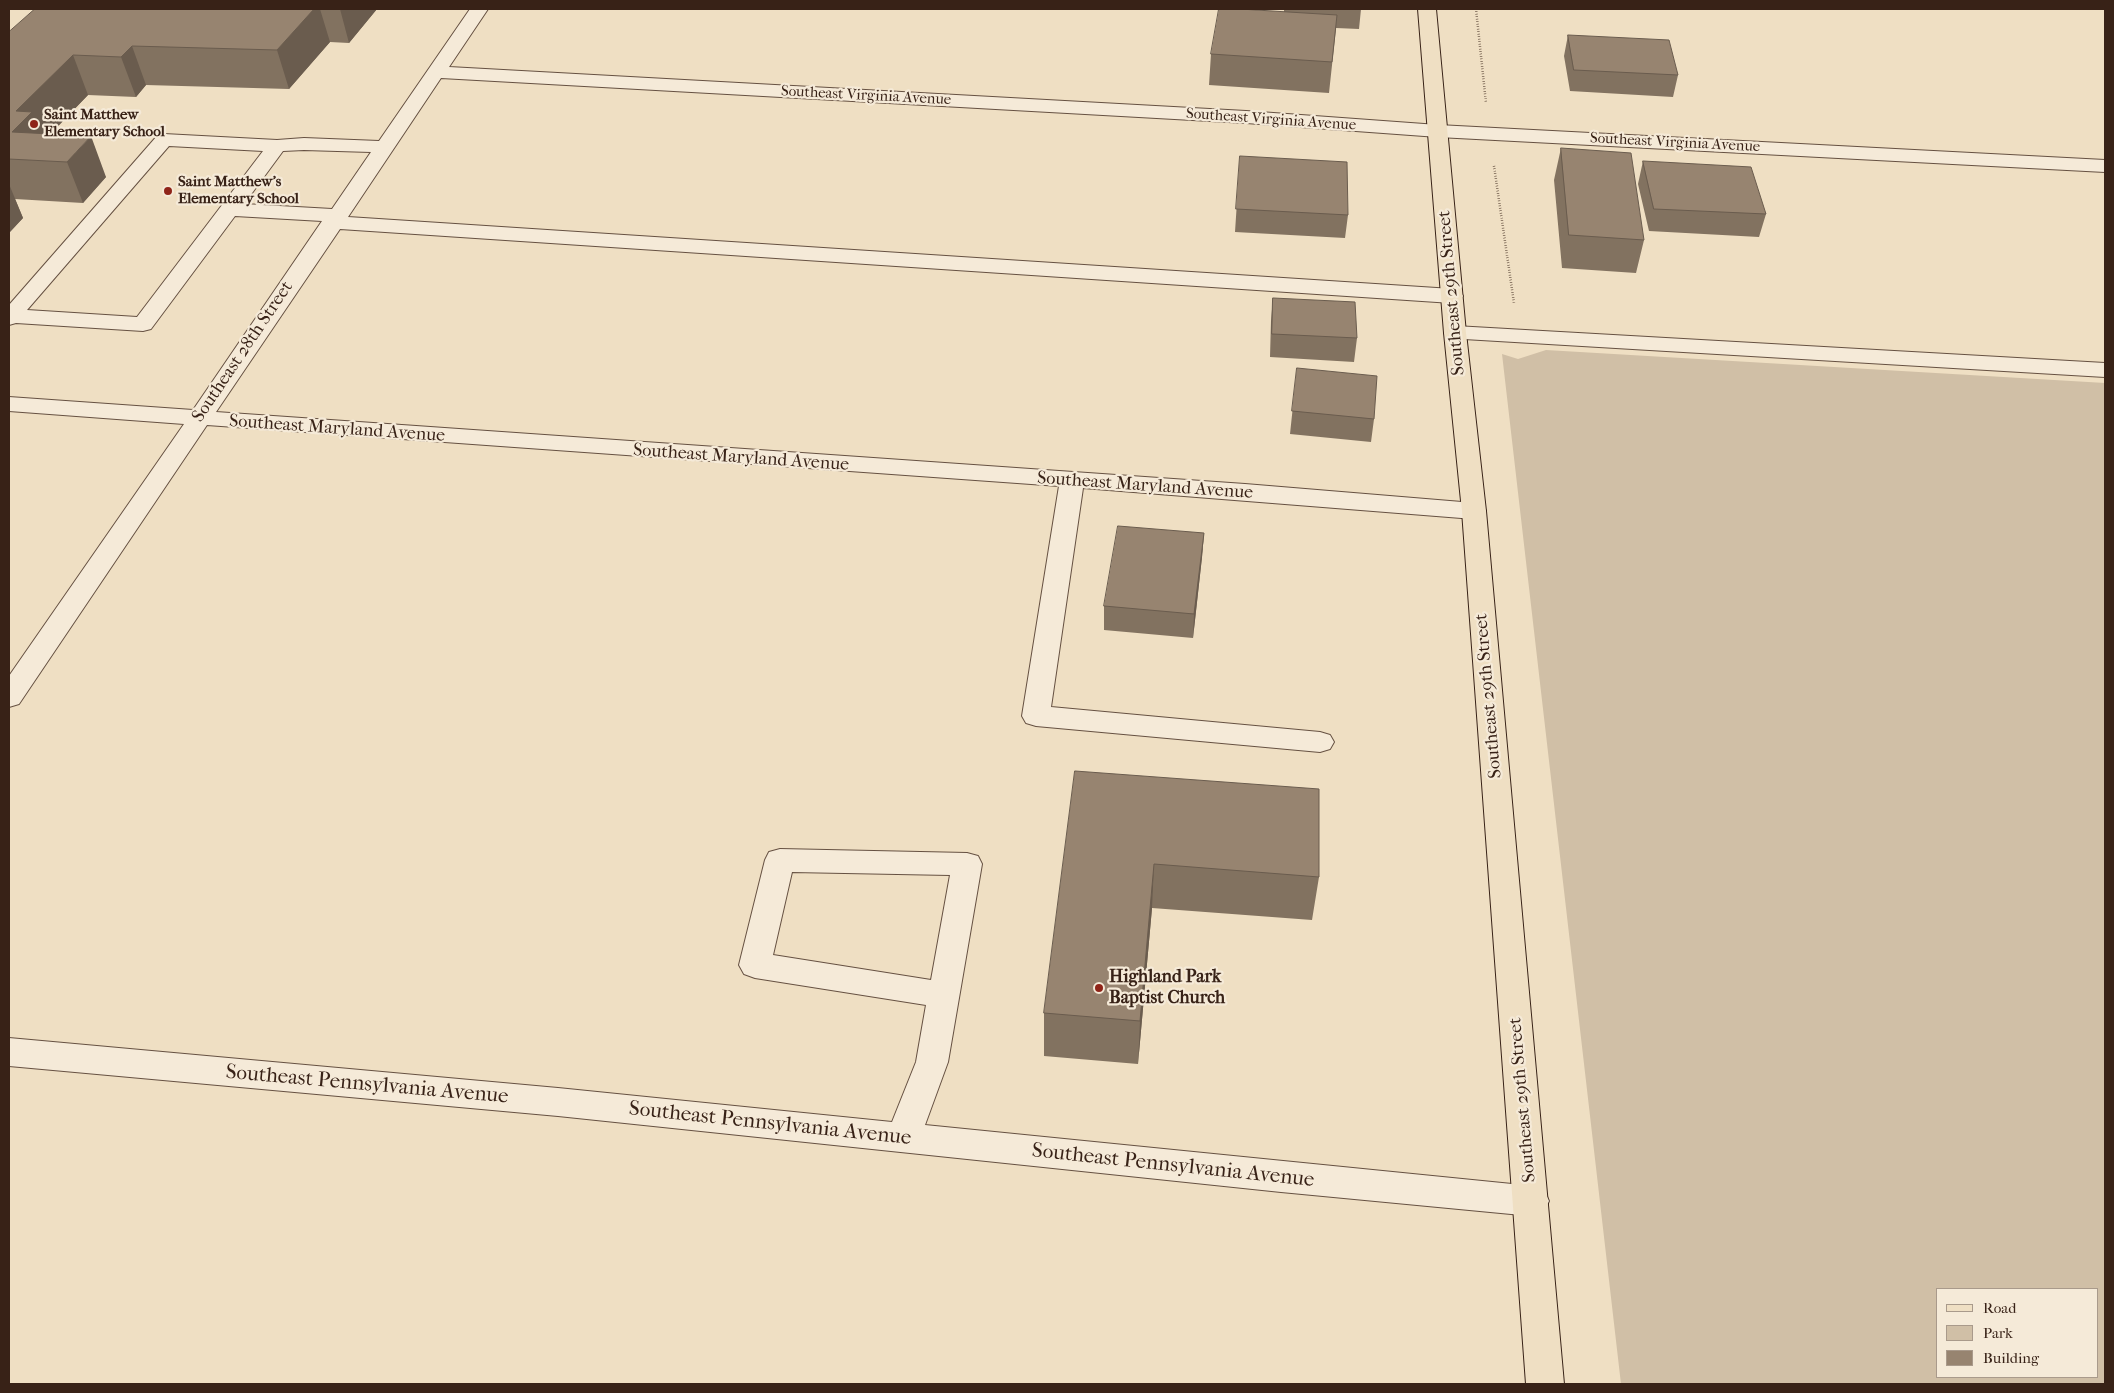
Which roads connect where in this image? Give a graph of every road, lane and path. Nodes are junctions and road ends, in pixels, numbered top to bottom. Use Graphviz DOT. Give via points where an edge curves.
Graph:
graph roads {
  1 [pos="479,9"];
  2 [pos="1427,9"];
  3 [pos="1476,9"];
  4 [pos="436,72"];
  5 [pos="1438,131"];
  6 [pos="1489,134"];
  7 [pos="277,146"];
  8 [pos="384,148"];
  9 [pos="2105,166"];
  10 [pos="229,209"];
  11 [pos="335,219"];
  12 [pos="1452,296"];
  13 [pos="10,317"];
  14 [pos="1455,333"];
  15 [pos="1520,337"];
  16 [pos="2105,370"];
  17 [pos="9,404"];
  18 [pos="198,419"];
  19 [pos="1072,481"];
  20 [pos="1474,511"];
  21 [pos="9,697"];
  22 [pos="1320,742"];
  23 [pos="944,995"];
  24 [pos="9,1052"];
  25 [pos="903,1138"];
  26 [pos="1532,1201"];
  27 [pos="1545,1384"];
  1 -- 4 [label="street, Southeast 28th Street"];
  2 -- 5 [label="main road, Southeast 29th Street"];
  3 -- 6 [label="path"];
  4 -- 5 [label="street, Southeast Virginia Avenue" via="1246,117"];
  4 -- 8 [label="street, Southeast 28th Street"];
  5 -- 6 [label="street, Southeast Virginia Avenue"];
  5 -- 12 [label="main road, Southeast 29th Street"];
  6 -- 9 [label="street, Southeast Virginia Avenue"];
  6 -- 15 [label="path"];
  7 -- 8 [label="street" via="304,144"];
  7 -- 10 [label="street"];
  7 -- 13 [label="street" via="164,140"];
  8 -- 11 [label="street, Southeast 28th Street"];
  10 -- 11 [label="street"];
  10 -- 13 [label="street" via="143,324"];
  11 -- 12 [label="street"];
  11 -- 18 [label="street, Southeast 28th Street"];
  12 -- 14 [label="main road, Southeast 29th Street"];
  14 -- 15 [label="street"];
  14 -- 20 [label="main road, Southeast 29th Street"];
  15 -- 16 [label="street"];
  17 -- 18 [label="street, Southeast Maryland Avenue"];
  18 -- 19 [label="street, Southeast Maryland Avenue"];
  18 -- 21 [label="street, Southeast 28th Street"];
  19 -- 20 [label="street, Southeast Maryland Avenue"];
  19 -- 22 [label="street" via="1036,716"];
  20 -- 26 [label="main road, Southeast 29th Street"];
  23 -- 23 [label="street" via="967,864 780,860 755,965"];
  23 -- 25 [label="street" via="932,1062"];
  24 -- 25 [label="street, Southeast Pennsylvania Avenue" via="558,1102"];
  25 -- 26 [label="street, Southeast Pennsylvania Avenue"];
  26 -- 27 [label="main road, Southeast 29th Street"];
}
